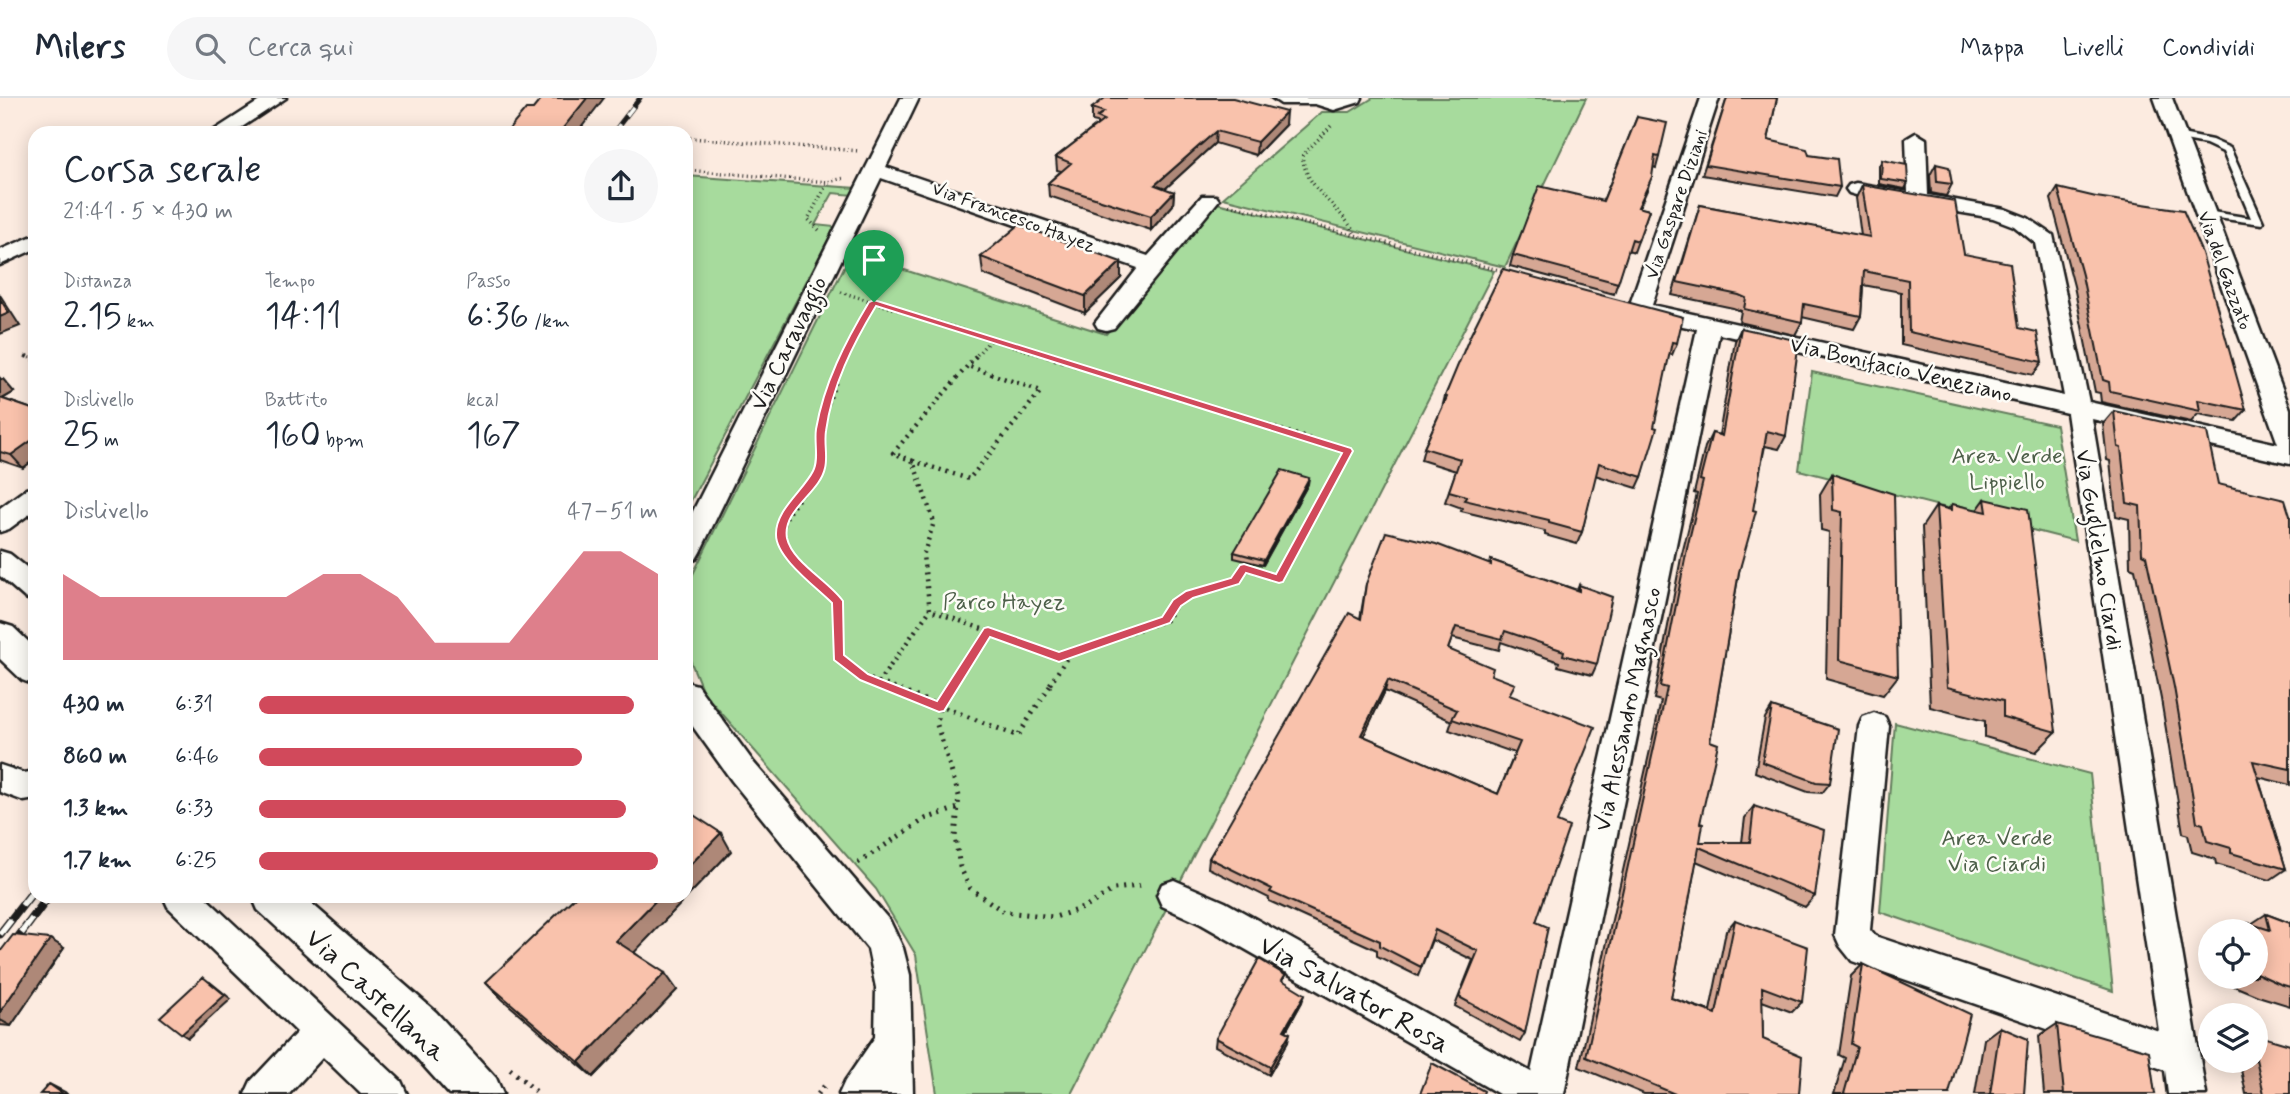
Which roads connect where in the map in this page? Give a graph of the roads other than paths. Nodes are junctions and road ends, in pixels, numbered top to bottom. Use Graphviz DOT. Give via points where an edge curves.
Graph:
graph roads {
  1 [pos="277,98"];
  2 [pos="910,98"];
  3 [pos="1282,98"];
  4 [pos="1314,98"];
  5 [pos="1710,98"];
  6 [pos="2163,98"];
  7 [pos="1350,100"];
  8 [pos="231,126"];
  9 [pos="2177,136"];
  10 [pos="1916,139"];
  11 [pos="869,161"];
  12 [pos="1856,189"];
  13 [pos="1209,200"];
  14 [pos="1918,200"];
  15 [pos="2206,214"];
  16 [pos="28,245"];
  17 [pos="0,258"];
  18 [pos="1152,265"];
  19 [pos="1614,303"];
  20 [pos="1639,310"];
  21 [pos="1106,323"];
  22 [pos="1710,324"];
  23 [pos="2078,408"];
  24 [pos="2290,442"];
  25 [pos="2290,455"];
  26 [pos="28,501"];
  27 [pos="0,522"];
  28 [pos="693,538"];
  29 [pos="0,561"];
  30 [pos="28,584"];
  31 [pos="0,637"];
  32 [pos="28,663"];
  33 [pos="693,704"];
  34 [pos="1874,726"];
  35 [pos="0,778"];
  36 [pos="28,786"];
  37 [pos="1174,895"];
  38 [pos="187,903"];
  39 [pos="280,903"];
  40 [pos="321,1032"];
  41 [pos="893,1042"];
  42 [pos="2181,1057"];
  43 [pos="264,1094"];
  44 [pos="388,1094"];
  45 [pos="480,1094"];
  46 [pos="858,1094"];
  47 [pos="894,1094"];
  48 [pos="1535,1094"];
  49 [pos="1545,1094"];
  50 [pos="2187,1094"];
  1 -- 8 [label="street"];
  2 -- 11 [label="street, Via Caravaggio"];
  3 -- 4 [label="street"];
  4 -- 7 [label="street" via="1334,104"];
  5 -- 20 [label="street, Via Gaspare Diziani"];
  6 -- 9 [label="street, Via del Gazzato"];
  9 -- 15 [label="street, Via del Gazzato"];
  9 -- 15 [label="lane" via="2227,150 2258,222"];
  10 -- 14 [label="street"];
  11 -- 18 [label="street, Via Francesco Hayez" via="898,176"];
  11 -- 28 [label="street, Via Caravaggio" via="817,285"];
  12 -- 14 [label="street, Via Guglielmo Ciardi"];
  13 -- 18 [label="street"];
  14 -- 23 [label="street, Via Guglielmo Ciardi" via="1998,213 2021,222 2045,240"];
  15 -- 24 [label="street, Via del Gazzato"];
  16 -- 17 [label="street"];
  18 -- 21 [label="street"];
  19 -- 20 [label="street, Via Bonifacio Veneziano"];
  20 -- 22 [label="street, Via Bonifacio Veneziano"];
  22 -- 23 [label="street, Via Bonifacio Veneziano"];
  22 -- 49 [label="street, Via Alessandro Magnasco"];
  23 -- 25 [label="street, Via Bonifacio Veneziano"];
  23 -- 42 [label="street, Via Guglielmo Ciardi"];
  26 -- 27 [label="street"];
  29 -- 30 [label="street"];
  31 -- 32 [label="street"];
  33 -- 41 [label="street" via="743,772 868,917 889,953 896,992"];
  34 -- 42 [label="street" via="1852,936 1864,949"];
  35 -- 36 [label="street"];
  37 -- 48 [label="street, Via Salvator Rosa"];
  38 -- 40 [label="street"];
  39 -- 45 [label="street, Via Castellana" via="420,1028"];
  40 -- 43 [label="street"];
  40 -- 44 [label="street"];
  41 -- 46 [label="street"];
  41 -- 47 [label="street"];
  42 -- 50 [label="street, Via Guglielmo Ciardi"];
}
